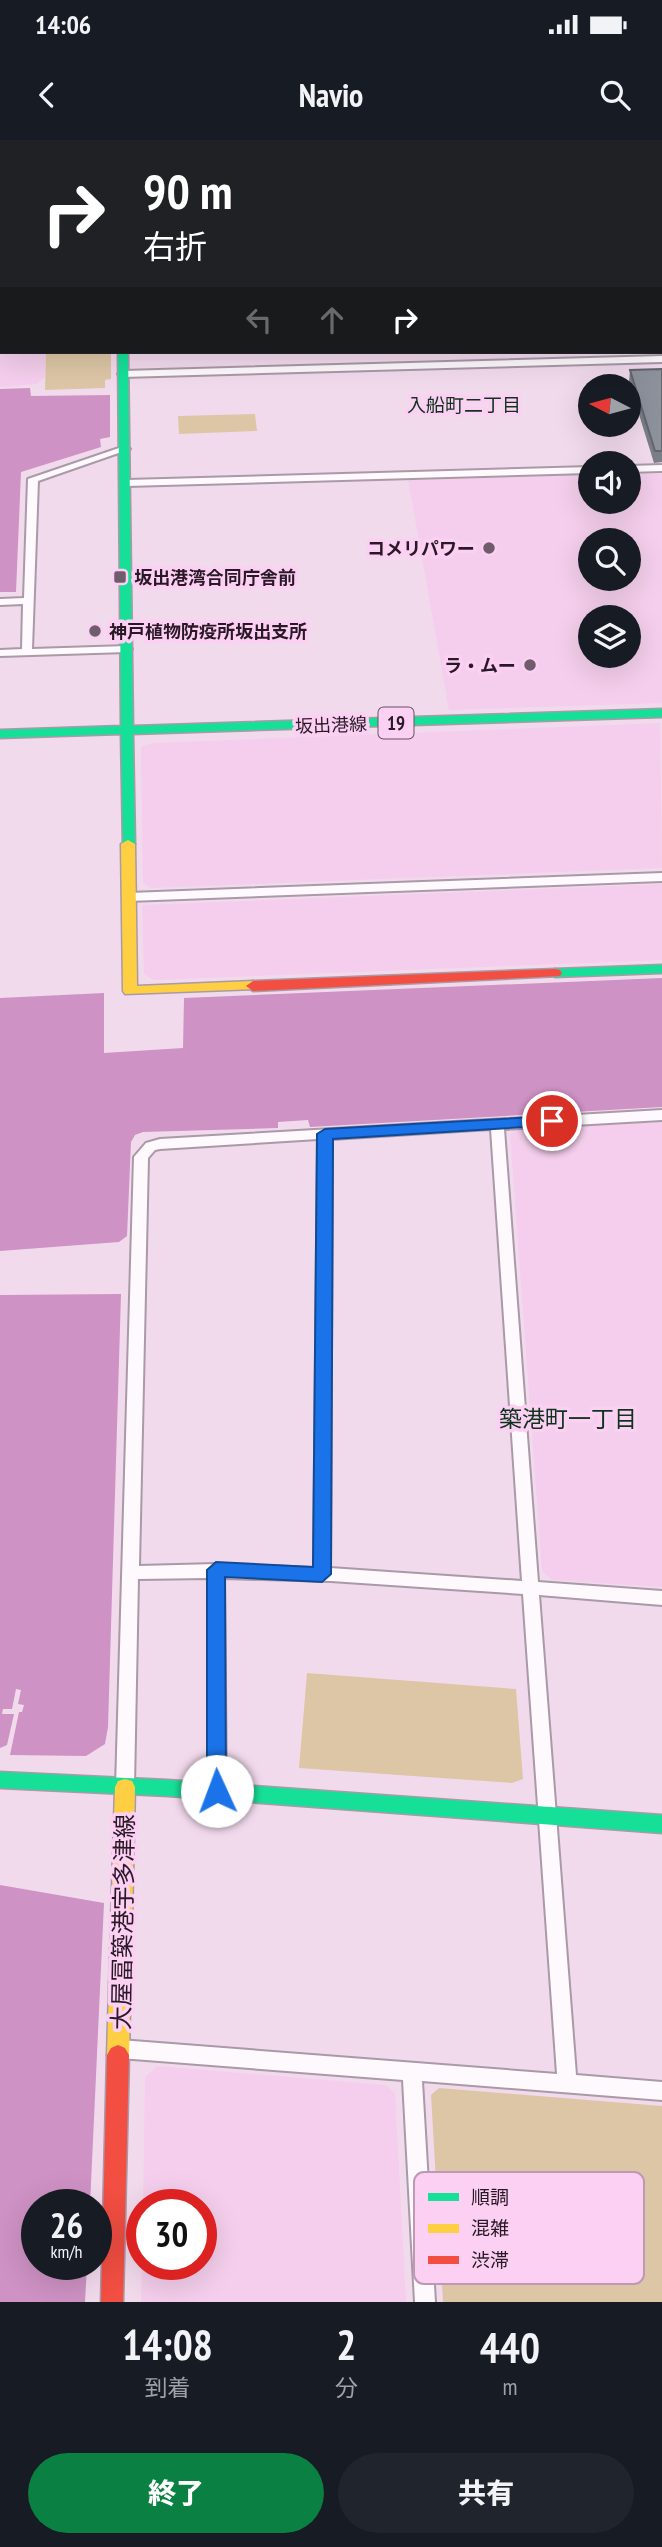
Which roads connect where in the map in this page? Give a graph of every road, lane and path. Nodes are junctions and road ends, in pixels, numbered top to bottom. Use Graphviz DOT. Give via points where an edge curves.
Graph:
graph roads {
  1 [pos="123,354"];
  2 [pos="662,359"];
  3 [pos="123,374"];
  4 [pos="125,449"];
  5 [pos="662,468"];
  6 [pos="641,469"];
  7 [pos="578,470"];
  8 [pos="127,483"];
  9 [pos="0,601"];
  10 [pos="28,601"];
  11 [pos="127,649"];
  12 [pos="27,652"];
  13 [pos="0,653"];
  14 [pos="662,713"];
  15 [pos="129,731"];
  16 [pos="0,734"];
  17 [pos="662,877"];
  18 [pos="129,897"];
  19 [pos="662,969"];
  20 [pos="662,1115"];
  21 [pos="497,1124"];
  22 [pos="325,1134"];
  23 [pos="216,1570"];
  24 [pos="132,1573"];
  25 [pos="322,1574"];
  26 [pos="531,1589"];
  27 [pos="662,1598"];
  28 [pos="0,1780"];
  29 [pos="125,1787"];
  30 [pos="217,1791"];
  31 [pos="547,1816"];
  32 [pos="662,1824"];
  33 [pos="120,2049"];
  34 [pos="412,2072"];
  35 [pos="567,2084"];
  36 [pos="662,2091"];
  37 [pos="418,2172"];
  38 [pos="424,2284"];
  39 [pos="112,2302"];
  40 [pos="425,2302"];
  1 -- 3 [label="street"];
  2 -- 3 [label="street"];
  3 -- 4 [label="street"];
  4 -- 8 [label="street"];
  4 -- 10 [label="street" via="33,479"];
  5 -- 6 [label="street"];
  7 -- 8 [label="street"];
  8 -- 11 [label="street"];
  9 -- 10 [label="street"];
  10 -- 12 [label="street"];
  11 -- 12 [label="street"];
  11 -- 15 [label="street"];
  12 -- 13 [label="street"];
  14 -- 15 [label="street, 坂出港線 / 19"];
  15 -- 16 [label="street, 坂出港線 / 19"];
  15 -- 18 [label="street"];
  17 -- 18 [label="street"];
  18 -- 19 [label="street" via="130,991"];
  20 -- 21 [label="street"];
  21 -- 22 [label="street"];
  21 -- 26 [label="street"];
  22 -- 24 [label="street" via="160,1144 141,1157"];
  22 -- 25 [label="street"];
  23 -- 24 [label="street"];
  23 -- 25 [label="street"];
  23 -- 30 [label="street"];
  24 -- 29 [label="street"];
  25 -- 26 [label="street"];
  26 -- 27 [label="street"];
  26 -- 31 [label="street"];
  28 -- 29 [label="street"];
  29 -- 30 [label="street, 大屋冨築港宇多津線"];
  29 -- 33 [label="street, 大屋冨築港宇多津線"];
  30 -- 31 [label="street, 大屋冨築港宇多津線"];
  31 -- 32 [label="street, 大屋冨築港宇多津線"];
  31 -- 35 [label="street"];
  33 -- 34 [label="street"];
  33 -- 39 [label="street, 大屋冨築港宇多津線"];
  34 -- 35 [label="street"];
  34 -- 37 [label="street"];
  35 -- 36 [label="street"];
  38 -- 40 [label="street"];
}
